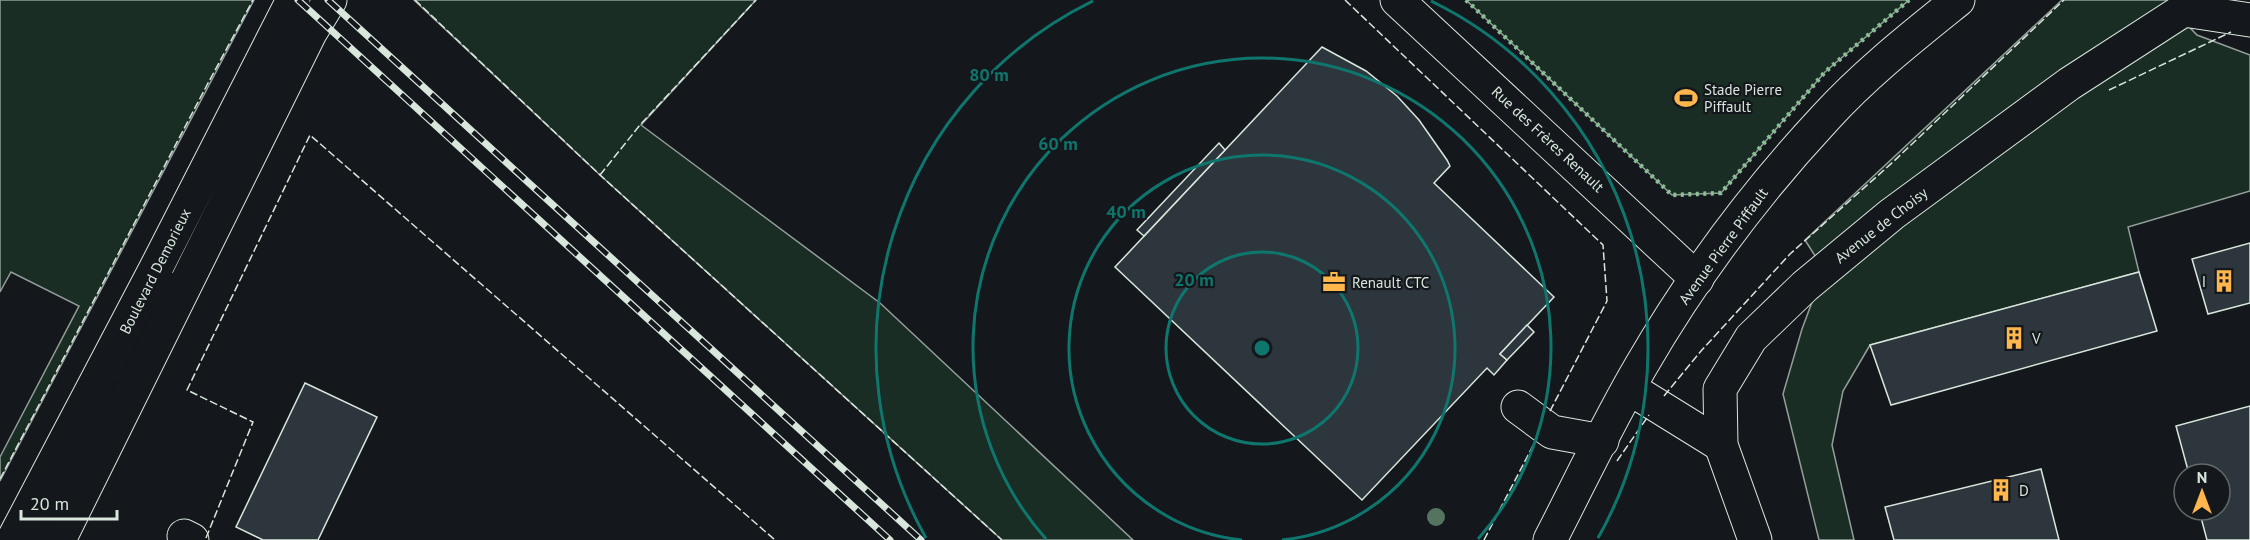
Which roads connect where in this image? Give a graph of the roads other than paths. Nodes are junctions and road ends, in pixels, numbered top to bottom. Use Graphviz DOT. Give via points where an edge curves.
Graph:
graph roads {
  1 [pos="293,0"];
  2 [pos="310,0"];
  3 [pos="330,0"];
  4 [pos="1397,0"];
  5 [pos="1958,0"];
  6 [pos="2191,5"];
  7 [pos="2250,20"];
  8 [pos="1697,279"];
  9 [pos="1629,388"];
  10 [pos="85,404"];
  11 [pos="1518,407"];
  12 [pos="1602,441"];
  13 [pos="1721,445"];
  14 [pos="13,540"];
  15 [pos="28,540"];
  16 [pos="36,540"];
  17 [pos="59,540"];
  18 [pos="1550,540"];
  19 [pos="1755,540"];
  1 -- 10 [label="main road, Boulevard Demorieux"];
  2 -- 16 [label="main road"];
  3 -- 17 [label="main road" via="310,33"];
  4 -- 8 [label="main road, Rue des Frères Renault"];
  5 -- 8 [label="main road, Avenue Pierre Piffault" via="1826,117 1748,207"];
  6 -- 7 [label="main road"];
  6 -- 13 [label="main road, Avenue de Choisy" via="2069,84 1892,214 1805,286 1751,338 1720,389"];
  8 -- 9 [label="main road, Avenue Pierre Piffault"];
  9 -- 12 [label="main road, Avenue Pierre Piffault"];
  9 -- 13 [label="main road"];
  10 -- 14 [label="main road, Boulevard Demorieux"];
  10 -- 15 [label="main road"];
  11 -- 12 [label="main road" via="1552,432"];
  12 -- 18 [label="main road, Avenue Pierre Piffault"];
  13 -- 19 [label="main road, Avenue de Choisy"];
}
